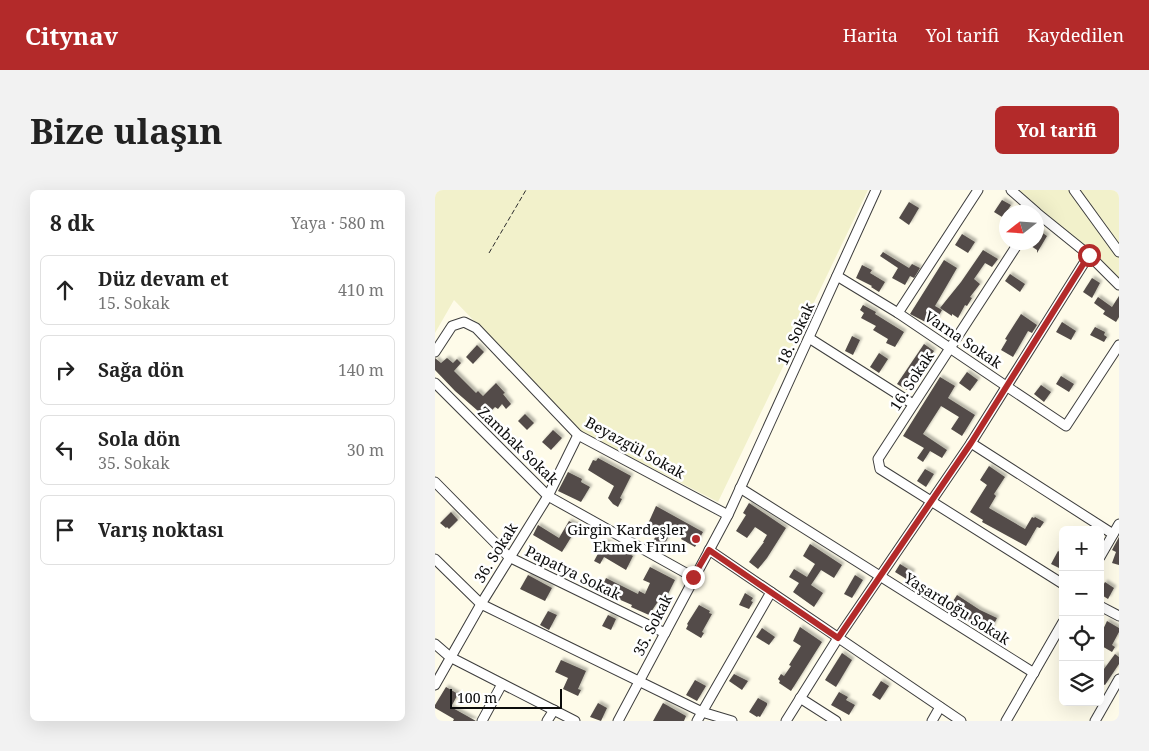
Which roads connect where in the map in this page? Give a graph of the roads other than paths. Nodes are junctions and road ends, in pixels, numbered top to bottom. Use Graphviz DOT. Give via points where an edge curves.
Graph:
graph roads {
  1 [pos="876,190"];
  2 [pos="978,190"];
  3 [pos="1011,190"];
  4 [pos="1074,190"];
  5 [pos="1027,205"];
  6 [pos="1044,220"];
  7 [pos="1014,250"];
  8 [pos="1119,252"];
  9 [pos="1089,255"];
  10 [pos="837,276"];
  11 [pos="1119,285"];
  12 [pos="898,313"];
  13 [pos="809,338"];
  14 [pos="1119,345"];
  15 [pos="950,348"];
  16 [pos="435,352"];
  17 [pos="435,383"];
  18 [pos="1006,386"];
  19 [pos="913,404"];
  20 [pos="578,435"];
  21 [pos="971,443"];
  22 [pos="435,482"];
  23 [pos="740,488"];
  24 [pos="548,496"];
  25 [pos="931,501"];
  26 [pos="728,515"];
  27 [pos="1119,524"];
  28 [pos="1113,534"];
  29 [pos="709,550"];
  30 [pos="1104,550"];
  31 [pos="509,557"];
  32 [pos="435,560"];
  33 [pos="693,577"];
  34 [pos="879,577"];
  35 [pos="1059,581"];
  36 [pos="771,592"];
  37 [pos="481,604"];
  38 [pos="1104,608"];
  39 [pos="1119,616"];
  40 [pos="1059,629"];
  41 [pos="665,634"];
  42 [pos="838,638"];
  43 [pos="435,644"];
  44 [pos="450,657"];
  45 [pos="1034,673"];
  46 [pos="1119,679"];
  47 [pos="639,683"];
  48 [pos="502,684"];
  49 [pos="435,685"];
  50 [pos="800,698"];
  51 [pos="940,707"];
  52 [pos="553,710"];
  53 [pos="702,712"];
  54 [pos="482,721"];
  55 [pos="547,721"];
  56 [pos="575,721"];
  57 [pos="618,721"];
  58 [pos="697,721"];
  59 [pos="732,721"];
  60 [pos="785,721"];
  61 [pos="835,721"];
  62 [pos="932,721"];
  63 [pos="961,721"];
  64 [pos="1006,721"];
  65 [pos="1095,721"];
  1 -- 10 [label="street, 18. Sokak"];
  2 -- 12 [label="street"];
  3 -- 5 [label="street"];
  4 -- 8 [label="street"];
  6 -- 9 [label="street"];
  7 -- 15 [label="street, 16. Sokak"];
  9 -- 11 [label="street"];
  9 -- 18 [label="street"];
  10 -- 12 [label="street, Varna Sokak"];
  10 -- 13 [label="street, 18. Sokak"];
  12 -- 15 [label="street, Varna Sokak"];
  13 -- 19 [label="street"];
  13 -- 23 [label="street, 18. Sokak"];
  14 -- 18 [label="street, Varna Sokak" via="1066,426"];
  15 -- 18 [label="street, Varna Sokak"];
  15 -- 19 [label="street, 16. Sokak"];
  16 -- 20 [label="street, Beyazgül Sokak" via="452,326 463,322 476,328"];
  17 -- 24 [label="street, Zambak Sokak"];
  18 -- 21 [label="street"];
  19 -- 25 [label="street, 16. Sokak" via="878,459 880,469"];
  20 -- 24 [label="street, 36. Sokak"];
  20 -- 26 [label="street, Beyazgül Sokak"];
  21 -- 25 [label="street"];
  21 -- 28 [label="street"];
  22 -- 31 [label="street, Papatya Sokak"];
  23 -- 26 [label="street, 35. Sokak"];
  23 -- 34 [label="street, Yaşardoğu Sokak"];
  24 -- 31 [label="street, 36. Sokak"];
  24 -- 33 [label="street, Zambak Sokak"];
  25 -- 34 [label="street"];
  25 -- 35 [label="street"];
  26 -- 29 [label="street, 35. Sokak"];
  27 -- 28 [label="street"];
  28 -- 30 [label="street"];
  29 -- 33 [label="street, 35. Sokak"];
  29 -- 36 [label="street"];
  31 -- 37 [label="street, 36. Sokak"];
  31 -- 41 [label="street, Papatya Sokak"];
  32 -- 37 [label="street"];
  33 -- 41 [label="street, 35. Sokak"];
  34 -- 42 [label="street"];
  34 -- 45 [label="street, Yaşardoğu Sokak"];
  36 -- 42 [label="street"];
  36 -- 53 [label="street"];
  37 -- 44 [label="street, 36. Sokak"];
  37 -- 47 [label="street"];
  38 -- 39 [label="street"];
  40 -- 45 [label="street"];
  41 -- 47 [label="street, 35. Sokak"];
  42 -- 50 [label="street"];
  42 -- 51 [label="street"];
  43 -- 44 [label="street"];
  44 -- 48 [label="street"];
  44 -- 49 [label="street, 36. Sokak"];
  45 -- 64 [label="street"];
  46 -- 65 [label="street"];
  47 -- 53 [label="street"];
  47 -- 57 [label="street, 35. Sokak"];
  48 -- 52 [label="street"];
  48 -- 54 [label="street"];
  50 -- 60 [label="street"];
  50 -- 61 [label="street"];
  51 -- 62 [label="street"];
  51 -- 63 [label="street"];
  52 -- 55 [label="street"];
  52 -- 56 [label="street"];
  53 -- 58 [label="street"];
  53 -- 59 [label="street"];
}
